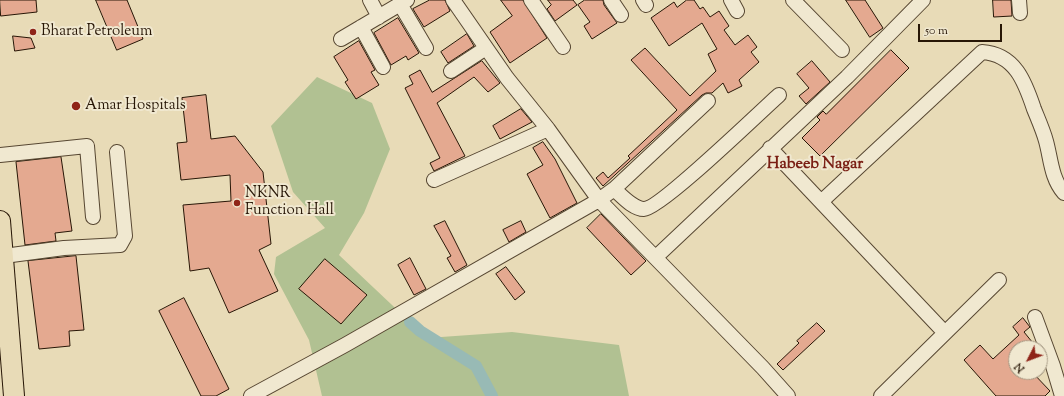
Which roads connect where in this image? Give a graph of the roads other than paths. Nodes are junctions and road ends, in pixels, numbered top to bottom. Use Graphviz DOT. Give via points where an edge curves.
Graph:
graph roads {
  1 [pos="370,0"];
  2 [pos="453,0"];
  3 [pos="531,0"];
  4 [pos="610,0"];
  5 [pos="793,0"];
  6 [pos="923,0"];
  7 [pos="404,2"];
  8 [pos="621,15"];
  9 [pos="379,17"];
  10 [pos="361,27"];
  11 [pos="341,39"];
  12 [pos="563,47"];
  13 [pos="426,48"];
  14 [pos="486,48"];
  15 [pos="842,50"];
  16 [pos="383,67"];
  17 [pos="451,71"];
  18 [pos="779,95"];
  19 [pos="708,101"];
  20 [pos="548,129"];
  21 [pos="770,148"];
  22 [pos="118,152"];
  23 [pos="0,155"];
  24 [pos="434,180"];
  25 [pos="614,189"];
  26 [pos="1064,193"];
  27 [pos="599,200"];
  28 [pos="822,201"];
  29 [pos="93,216"];
  30 [pos="0,221"];
  31 [pos="656,257"];
  32 [pos="3,269"];
  33 [pos="999,280"];
  34 [pos="1034,317"];
  35 [pos="946,332"];
  36 [pos="1061,389"];
  37 [pos="14,396"];
  38 [pos="251,396"];
  39 [pos="788,396"];
  40 [pos="881,396"];
  1 -- 9 [label="street"];
  2 -- 14 [label="street"];
  3 -- 12 [label="street"];
  4 -- 8 [label="street"];
  5 -- 15 [label="street"];
  6 -- 21 [label="street" via="847,77"];
  7 -- 9 [label="street"];
  7 -- 13 [label="street"];
  9 -- 10 [label="street"];
  10 -- 11 [label="street"];
  10 -- 16 [label="street"];
  14 -- 17 [label="street"];
  14 -- 20 [label="street"];
  18 -- 25 [label="street" via="671,192 649,208 644,209 631,204"];
  19 -- 25 [label="street"];
  20 -- 24 [label="street"];
  20 -- 27 [label="street"];
  21 -- 28 [label="street"];
  21 -- 31 [label="street"];
  22 -- 32 [label="street" via="125,236 120,245 64,248"];
  23 -- 29 [label="street" via="88,146"];
  25 -- 27 [label="street"];
  26 -- 28 [label="street" via="1053,173 1046,140 1023,79 1008,61 993,52 982,52"];
  27 -- 31 [label="street"];
  27 -- 38 [label="street"];
  28 -- 35 [label="street"];
  30 -- 32 [label="highway"];
  31 -- 39 [label="street"];
  32 -- 37 [label="highway"];
  33 -- 35 [label="street"];
  34 -- 36 [label="street"];
  35 -- 40 [label="street"];
}
